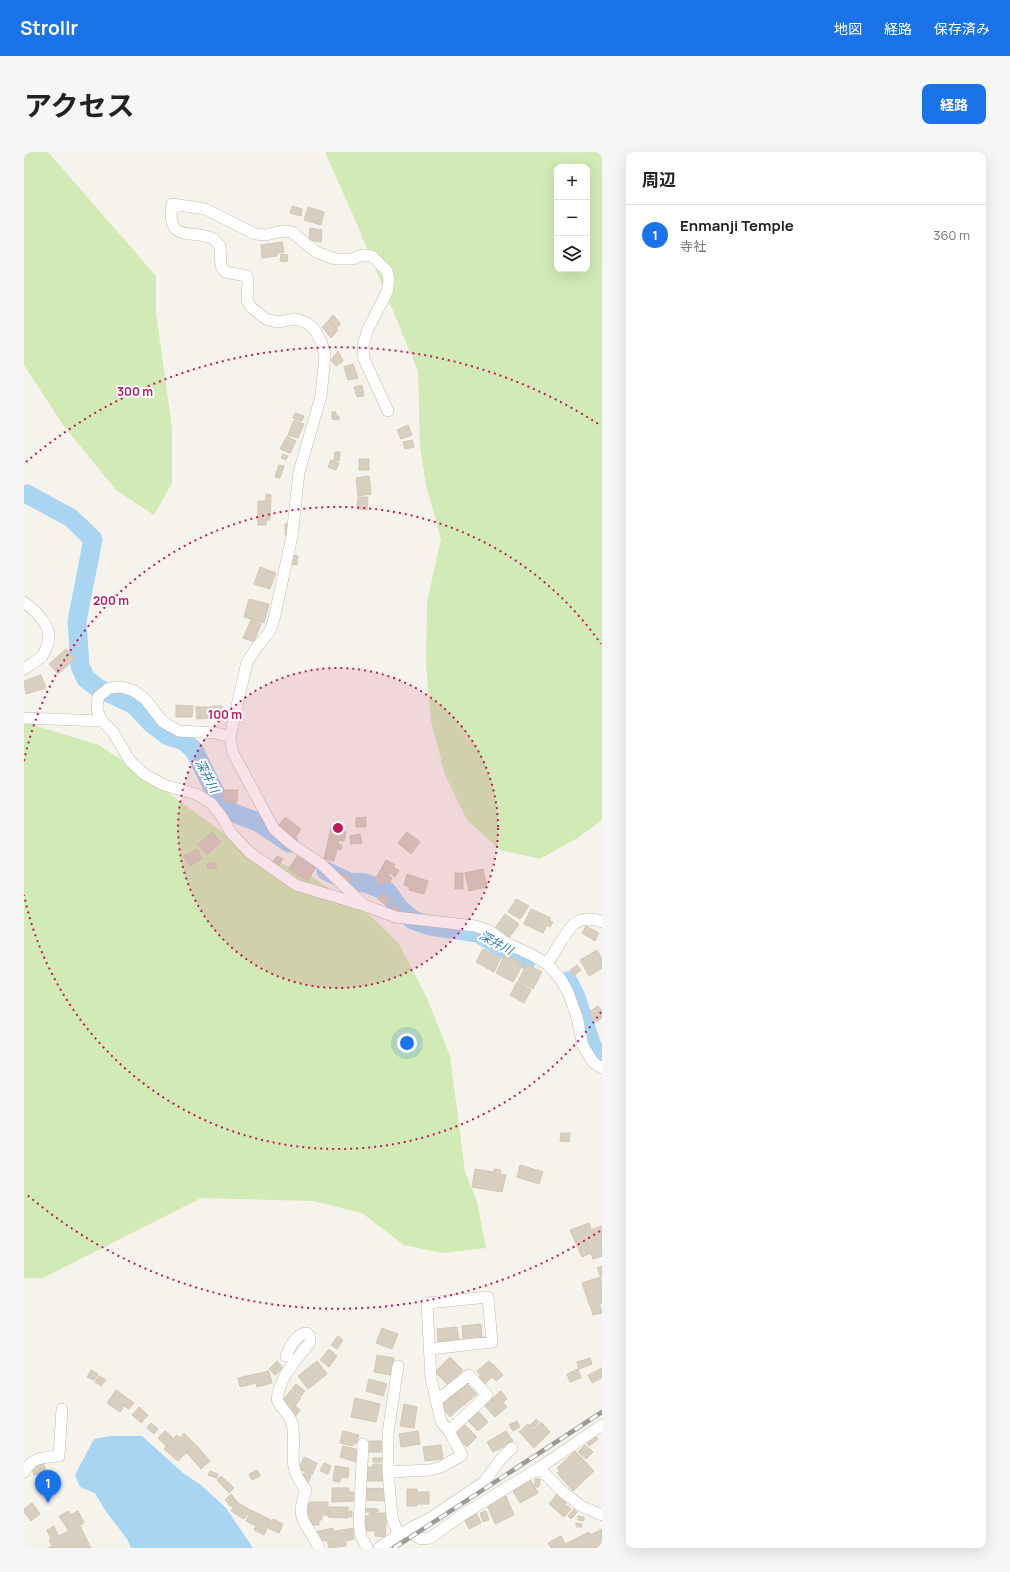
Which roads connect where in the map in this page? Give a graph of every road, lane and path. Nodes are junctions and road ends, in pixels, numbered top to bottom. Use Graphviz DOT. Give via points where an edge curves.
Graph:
graph roads {
  1 [pos="388,411"];
  2 [pos="24,602"];
  3 [pos="24,669"];
  4 [pos="24,718"];
  5 [pos="102,721"];
  6 [pos="230,737"];
  7 [pos="366,906"];
  8 [pos="602,922"];
  9 [pos="547,964"];
  10 [pos="602,1068"];
  11 [pos="430,1349"];
  12 [pos="286,1356"];
  13 [pos="398,1366"];
  14 [pos="436,1399"];
  15 [pos="62,1409"];
  16 [pos="602,1425"];
  17 [pos="449,1432"];
  18 [pos="363,1444"];
  19 [pos="512,1448"];
  20 [pos="539,1468"];
  21 [pos="24,1472"];
  22 [pos="388,1472"];
  23 [pos="602,1515"];
  24 [pos="403,1533"];
  25 [pos="319,1548"];
  26 [pos="367,1548"];
  27 [pos="379,1548"];
  1 -- 6 [label="street" via="363,352 368,329 387,292 389,280 387,271 372,256 335,259 316,252 292,232 255,234 205,209 172,204 170,215 173,225 180,233 214,240 220,246 221,266 225,272 247,276 247,300 251,307 266,319 277,322 296,319 307,323 315,330 325,356 321,396 299,472 292,536 274,619 270,631 247,662"];
  2 -- 3 [label="street" via="44,621 49,631 49,643 43,655"];
  4 -- 5 [label="street"];
  5 -- 6 [label="street" via="97,710 98,697 109,688 122,687 134,691 145,699 164,722 179,731 216,733"];
  5 -- 7 [label="street" via="113,732 130,761 144,774 164,785 196,794 211,803 231,834 249,852 277,873 296,885"];
  6 -- 7 [label="street" via="233,753 274,829 321,864"];
  7 -- 9 [label="street" via="396,917 476,926 490,931 506,943"];
  8 -- 9 [label="street" via="585,919 575,924"];
  9 -- 10 [label="street" via="568,992 583,1046 593,1062"];
  11 -- 11 [label="street" via="492,1342 488,1297 427,1303"];
  11 -- 14 [label="street" via="431,1378"];
  12 -- 25 [label="street" via="297,1336 307,1333 310,1336 310,1342 279,1385 277,1400 292,1421 292,1461 306,1490 300,1511 303,1522"];
  13 -- 22 [label="street" via="388,1433"];
  14 -- 17 [label="street" via="442,1424"];
  14 -- 17 [label="street" via="469,1375 487,1395"];
  15 -- 21 [label="street" via="60,1456 35,1459 28,1464"];
  16 -- 20 [label="street"];
  17 -- 22 [label="street" via="462,1455 436,1469"];
  18 -- 26 [label="street" via="359,1523 361,1536"];
  19 -- 24 [label="street" via="484,1482"];
  20 -- 23 [label="street" via="581,1506"];
  20 -- 24 [label="street" via="462,1515 430,1538 421,1539"];
  22 -- 24 [label="street" via="394,1524"];
  24 -- 27 [label="street"];
}
